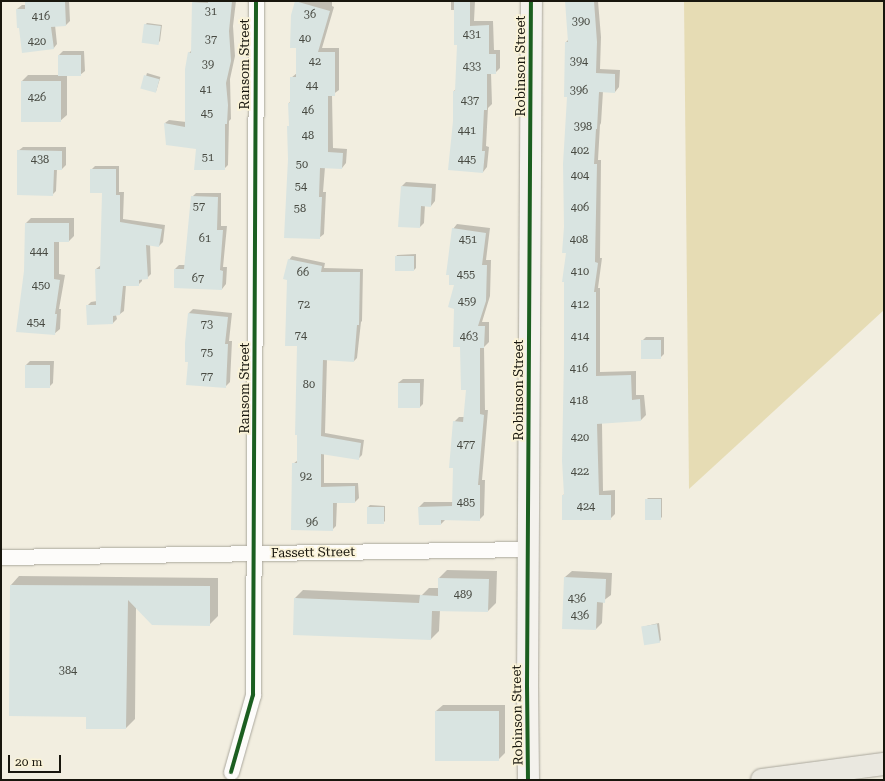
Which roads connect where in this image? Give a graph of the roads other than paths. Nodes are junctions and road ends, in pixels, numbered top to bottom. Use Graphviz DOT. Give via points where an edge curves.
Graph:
graph roads {
  1 [pos="256,1"];
  2 [pos="531,1"];
  3 [pos="529,549"];
  4 [pos="254,554"];
  5 [pos="1,557"];
  6 [pos="884,764"];
  7 [pos="231,772"];
  8 [pos="528,780"];
  9 [pos="762,780"];
  1 -- 4 [label="street, Ransom Street"];
  2 -- 3 [label="street, Robinson Street"];
  3 -- 4 [label="street, Fassett Street"];
  3 -- 8 [label="street, Robinson Street"];
  4 -- 5 [label="street, Fassett Street"];
  4 -- 7 [label="street, Ransom Street" via="253,695"];
  6 -- 9 [label="main road"];
}
